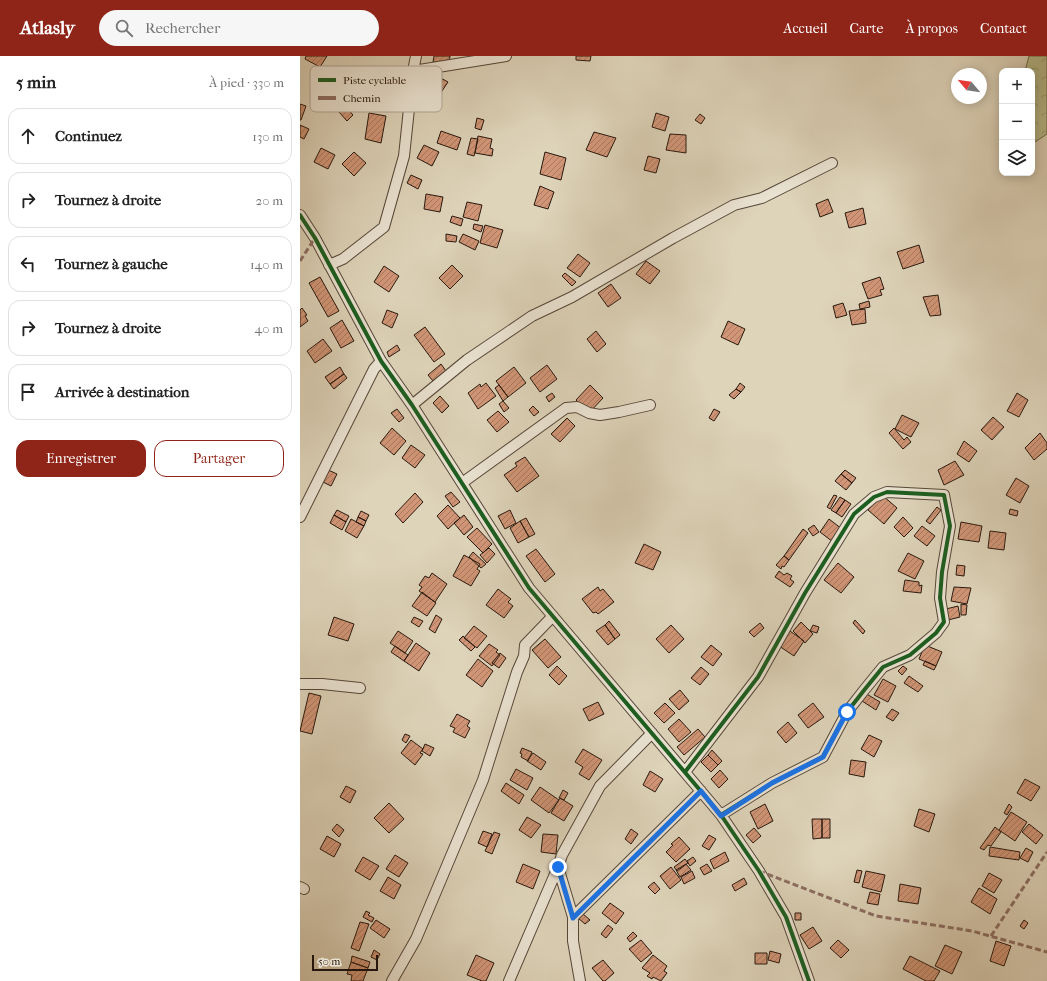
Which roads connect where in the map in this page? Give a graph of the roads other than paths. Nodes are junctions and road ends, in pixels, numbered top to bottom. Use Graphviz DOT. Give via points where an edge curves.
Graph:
graph roads {
  1 [pos="416,56"];
  2 [pos="506,56"];
  3 [pos="414,66"];
  4 [pos="442,66"];
  5 [pos="409,112"];
  6 [pos="832,163"];
  7 [pos="300,215"];
  8 [pos="329,265"];
  9 [pos="381,361"];
  10 [pos="650,404"];
  11 [pos="412,405"];
  12 [pos="462,483"];
  13 [pos="300,517"];
  14 [pos="553,616"];
  15 [pos="300,684"];
  16 [pos="360,688"];
  17 [pos="652,734"];
  18 [pos="685,772"];
  19 [pos="701,791"];
  20 [pos="721,816"];
  21 [pos="558,867"];
  22 [pos="573,918"];
  23 [pos="392,981"];
  24 [pos="509,981"];
  25 [pos="580,981"];
  26 [pos="809,981"];
  1 -- 3 [label="street"];
  2 -- 4 [label="street"];
  5 -- 8 [label="street" via="404,156 384,227 343,259"];
  6 -- 11 [label="street" via="762,198 734,206 572,297 532,316 468,360"];
  7 -- 8 [label="street"];
  8 -- 9 [label="street"];
  9 -- 11 [label="street"];
  9 -- 13 [label="street" via="374,369"];
  10 -- 12 [label="street" via="600,415 577,407 566,408"];
  11 -- 12 [label="street"];
  12 -- 14 [label="street" via="530,588"];
  14 -- 17 [label="street"];
  14 -- 23 [label="street" via="525,645 524,656 483,780 416,939"];
  15 -- 16 [label="street"];
  17 -- 18 [label="street"];
  17 -- 21 [label="street" via="600,786 562,854"];
  18 -- 19 [label="street"];
  18 -- 20 [label="street" via="758,677 805,593 854,514 874,497 887,492 944,495 950,526 940,598 944,622 936,634 910,655 883,667 847,712 823,757 772,783"];
  19 -- 20 [label="street"];
  19 -- 22 [label="street"];
  20 -- 26 [label="street" via="759,871 786,917"];
  21 -- 22 [label="street"];
  21 -- 24 [label="street"];
  22 -- 25 [label="street" via="573,941"];
}
